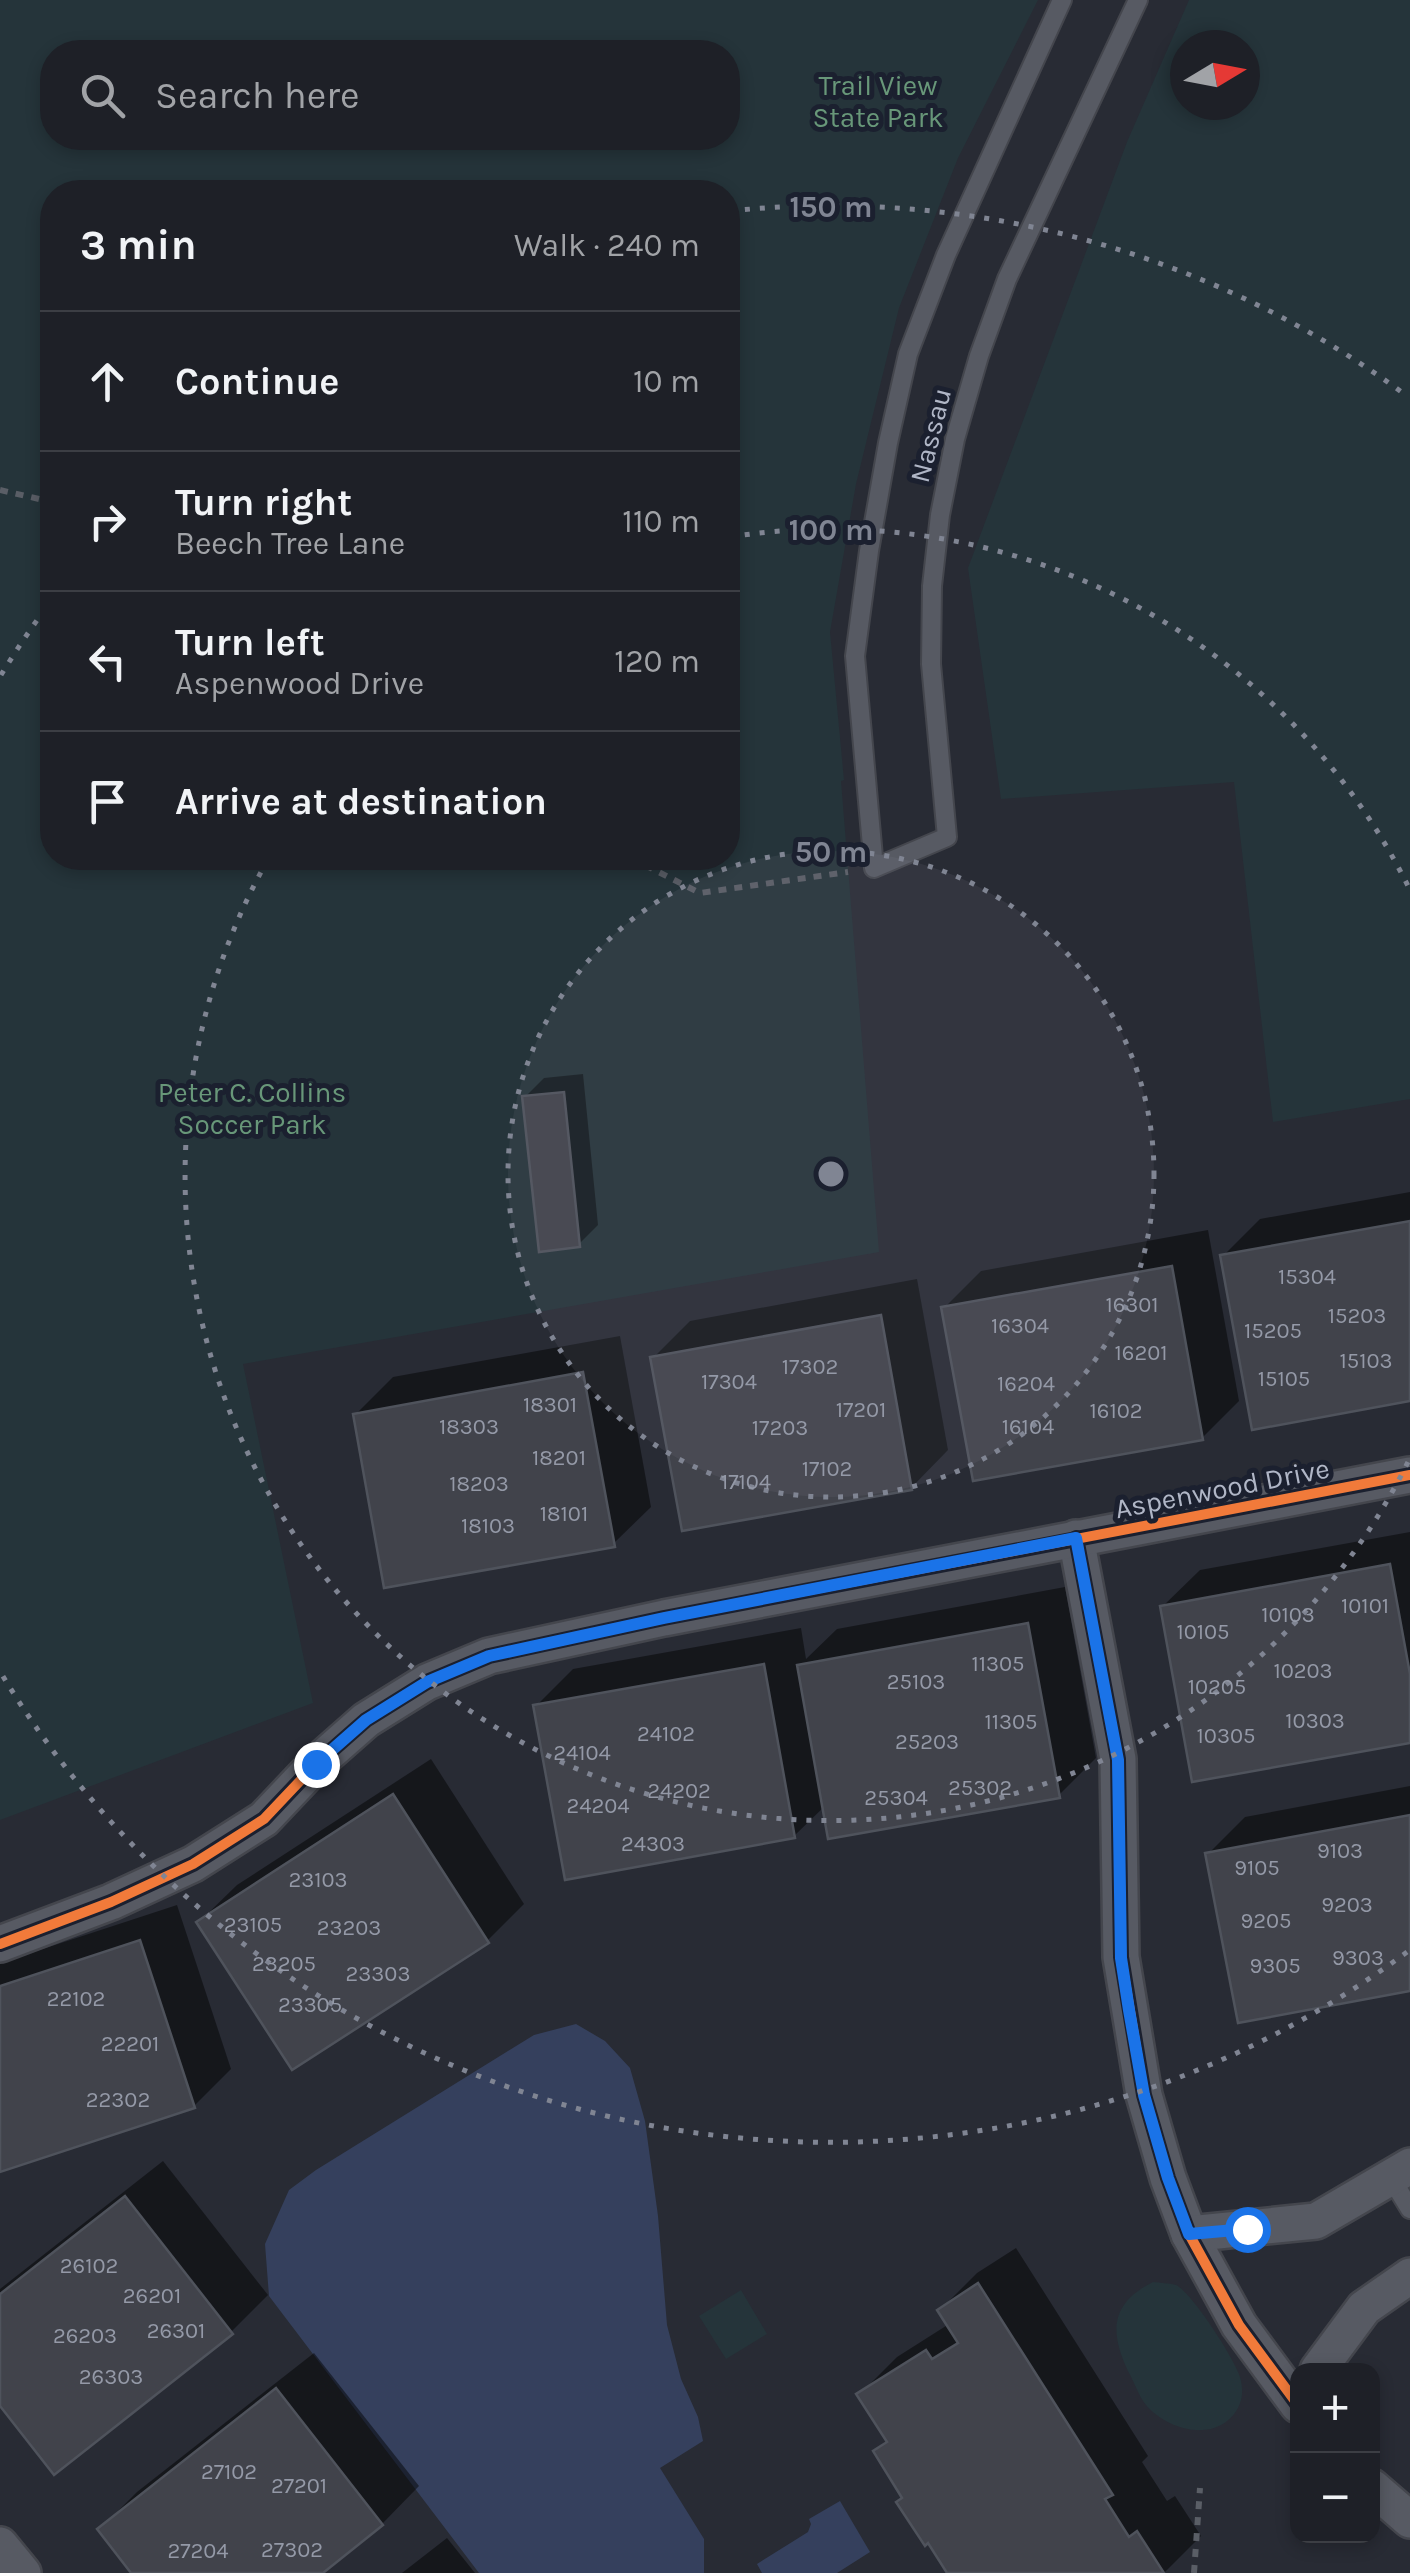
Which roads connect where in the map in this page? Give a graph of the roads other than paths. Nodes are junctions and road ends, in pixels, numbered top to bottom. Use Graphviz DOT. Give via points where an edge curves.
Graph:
graph roads {
  1 [pos="1062,0"];
  2 [pos="1138,0"];
  3 [pos="1410,1475"];
  4 [pos="1076,1538"];
  5 [pos="0,1944"];
  6 [pos="1400,2172"];
  7 [pos="1410,2209"];
  8 [pos="1189,2234"];
  9 [pos="1410,2276"];
  10 [pos="1322,2363"];
  11 [pos="1290,2394"];
  12 [pos="1380,2494"];
  13 [pos="1410,2520"];
  14 [pos="0,2545"];
  15 [pos="23,2573"];
  1 -- 2 [label="lane, Nassau" via="946,255 908,354 888,443 856,656 874,868 947,837 931,664 932,586 955,439 1006,280"];
  3 -- 4 [label="street, Aspenwood Drive"];
  4 -- 5 [label="street, Aspenwood Drive" via="489,1656 427,1682 366,1720 264,1819 193,1864"];
  4 -- 8 [label="street" via="1118,1760 1121,1958 1129,2010 1144,2095"];
  6 -- 7 [label="lane"];
  6 -- 8 [label="street" via="1316,2221"];
  8 -- 11 [label="street" via="1239,2325"];
  9 -- 10 [label="street" via="1364,2308"];
  12 -- 13 [label="street"];
  14 -- 15 [label="street"];
}
